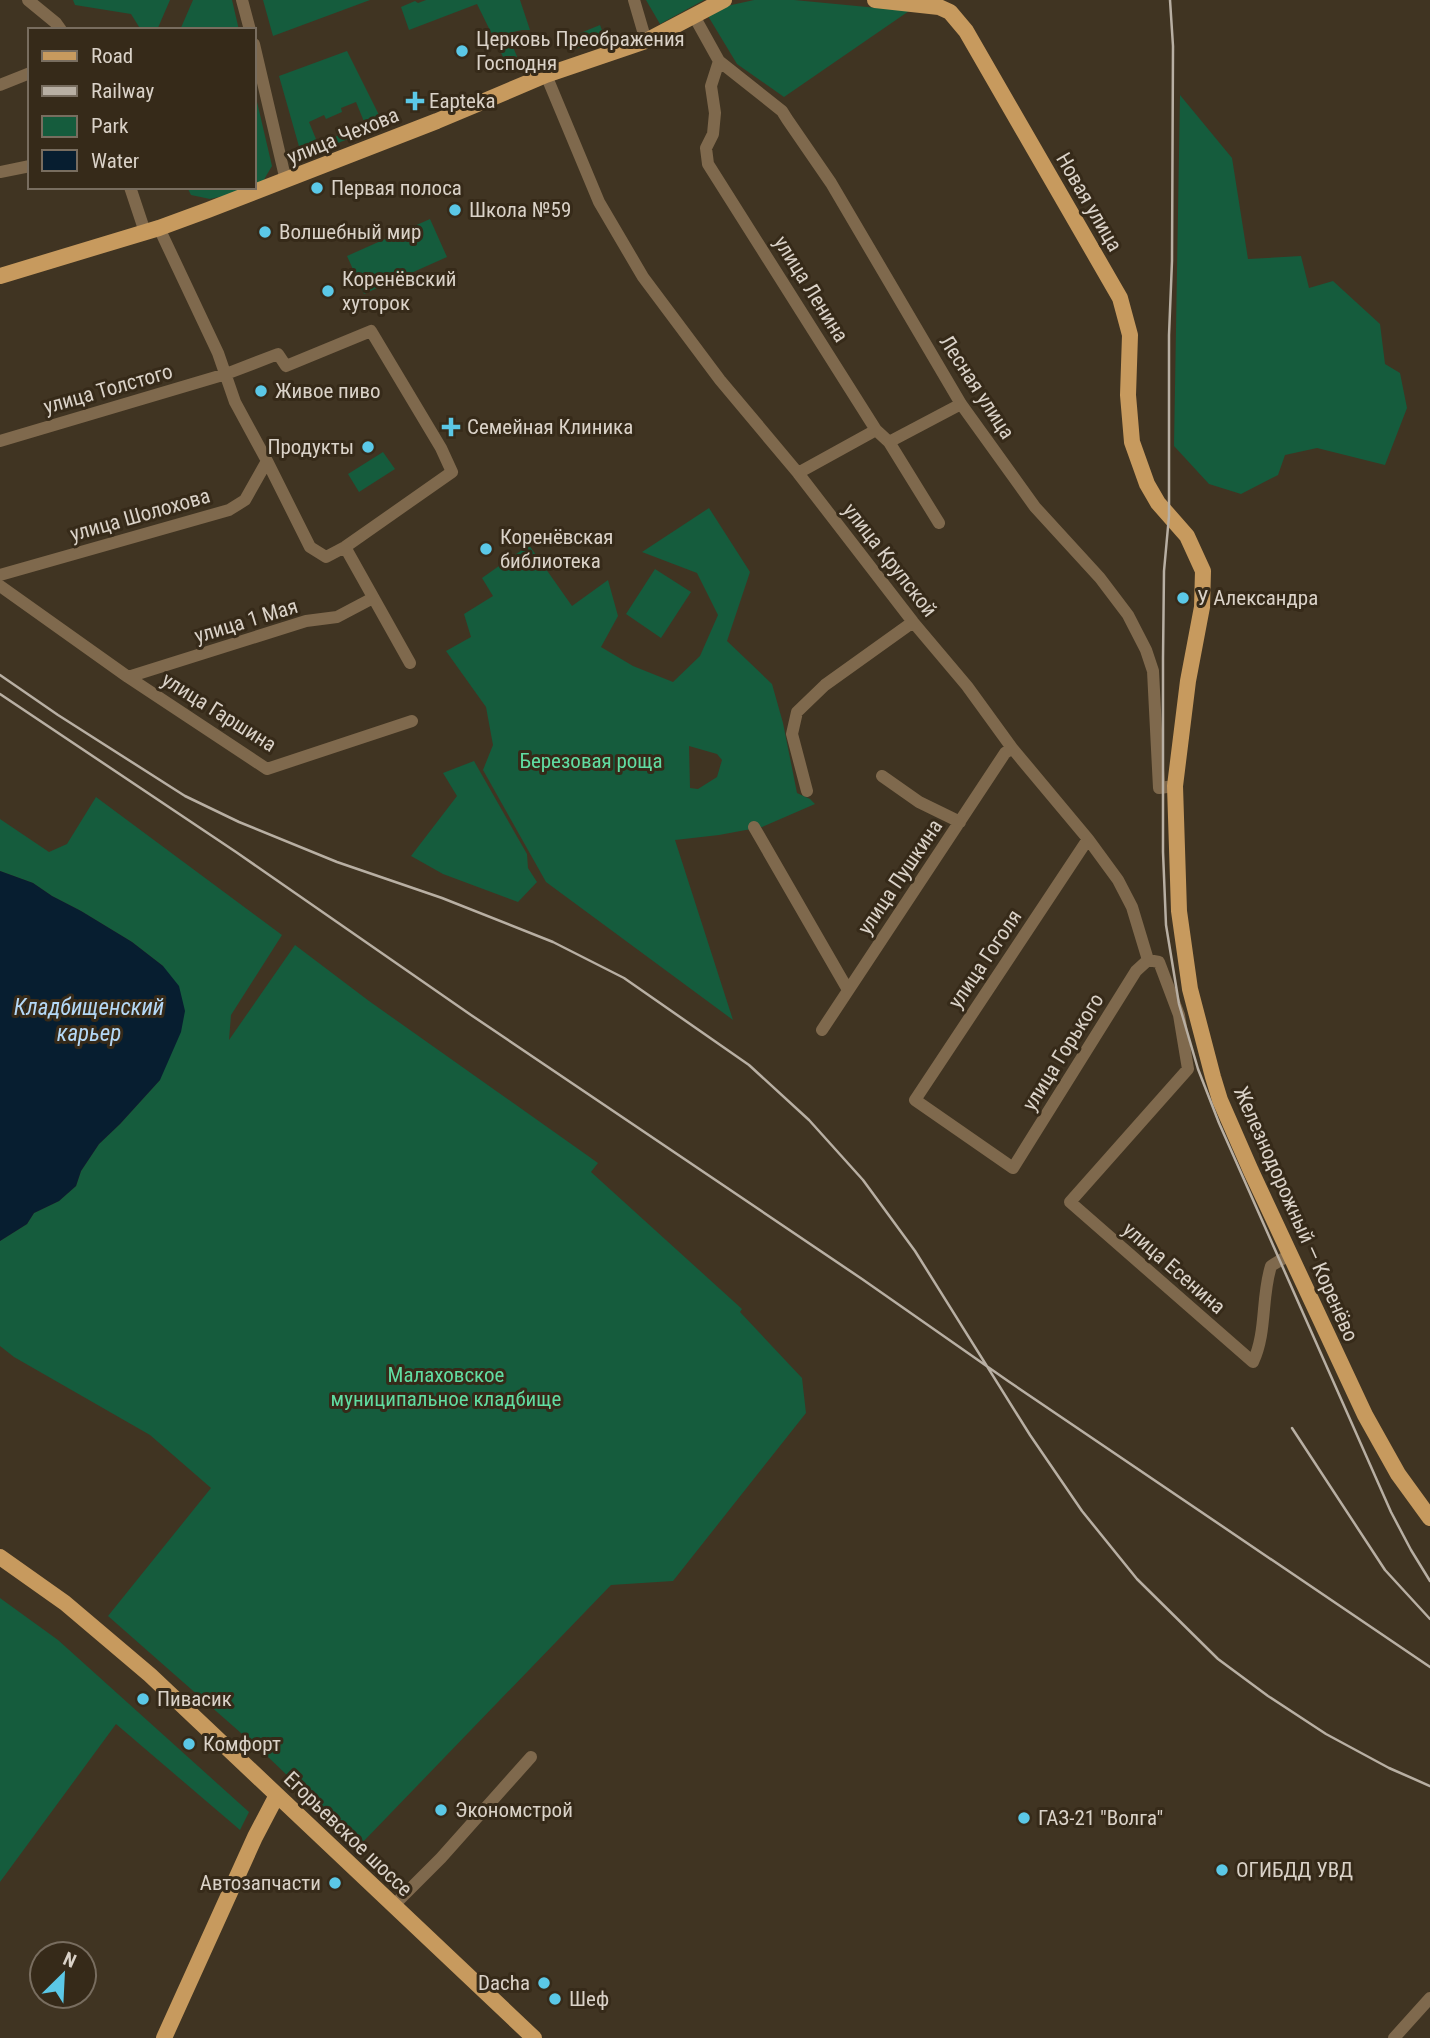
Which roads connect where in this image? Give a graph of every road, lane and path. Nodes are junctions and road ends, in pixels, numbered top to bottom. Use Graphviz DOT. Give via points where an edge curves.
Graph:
graph roads {
  1 [pos="28,0"];
  2 [pos="242,0"];
  3 [pos="634,0"];
  4 [pos="724,0"];
  5 [pos="875,0"];
  6 [pos="694,16"];
  7 [pos="60,28"];
  8 [pos="249,28"];
  9 [pos="646,41"];
  10 [pos="256,53"];
  11 [pos="719,61"];
  12 [pos="28,74"];
  13 [pos="546,75"];
  14 [pos="0,85"];
  15 [pos="28,166"];
  16 [pos="0,172"];
  17 [pos="286,181"];
  18 [pos="131,189"];
  19 [pos="152,230"];
  20 [pos="0,276"];
  21 [pos="226,374"];
  22 [pos="961,404"];
  23 [pos="876,430"];
  24 [pos="0,441"];
  25 [pos="889,442"];
  26 [pos="267,461"];
  27 [pos="798,473"];
  28 [pos="1158,503"];
  29 [pos="939,523"];
  30 [pos="345,547"];
  31 [pos="0,575"];
  32 [pos="0,586"];
  33 [pos="373,598"];
  34 [pos="913,622"];
  35 [pos="410,663"];
  36 [pos="128,677"];
  37 [pos="412,721"];
  38 [pos="1012,748"];
  39 [pos="882,776"];
  40 [pos="1175,786"];
  41 [pos="807,791"];
  42 [pos="960,822"];
  43 [pos="754,827"];
  44 [pos="1088,839"];
  45 [pos="1148,960"];
  46 [pos="848,990"];
  47 [pos="822,1030"];
  48 [pos="1013,1168"];
  49 [pos="1070,1202"];
  50 [pos="1289,1255"];
  51 [pos="1430,1518"];
  52 [pos="0,1557"];
  53 [pos="531,1757"];
  54 [pos="277,1795"];
  55 [pos="393,1906"];
  56 [pos="1430,1998"];
  57 [pos="164,2038"];
  58 [pos="534,2038"];
  59 [pos="1394,2038"];
  1 -- 7 [label="street"];
  2 -- 8 [label="street"];
  3 -- 9 [label="street"];
  4 -- 6 [label="main road"];
  5 -- 28 [label="main road, Новая улица" via="939,7 950,12 966,31 1120,298 1130,335 1132,442"];
  6 -- 9 [label="main road, улица Чехова"];
  6 -- 11 [label="street, Лесная улица"];
  9 -- 13 [label="main road, улица Чехова"];
  10 -- 17 [label="street"];
  11 -- 22 [label="street, Лесная улица" via="782,111 831,183"];
  11 -- 23 [label="street, улица Ленина" via="711,86 715,113 706,148 708,164"];
  12 -- 14 [label="street"];
  13 -- 17 [label="main road, улица Чехова"];
  13 -- 27 [label="street, улица Крупской" via="599,202 643,277"];
  15 -- 16 [label="street"];
  17 -- 19 [label="main road, улица Чехова"];
  18 -- 19 [label="street"];
  19 -- 20 [label="main road, улица Чехова"];
  19 -- 21 [label="street"];
  21 -- 24 [label="street, улица Толстого"];
  21 -- 26 [label="street" via="235,402"];
  21 -- 30 [label="street, улица Толстого" via="278,354 286,366 371,331 452,472"];
  22 -- 25 [label="street"];
  22 -- 40 [label="street, Лесная улица" via="1035,507 1128,615 1153,671 1159,788"];
  23 -- 25 [label="street, улица Ленина"];
  23 -- 27 [label="street"];
  25 -- 29 [label="street, улица Ленина"];
  26 -- 30 [label="street" via="310,547 326,556"];
  26 -- 31 [label="street, улица Шолохова" via="245,500 229,510"];
  27 -- 34 [label="street, улица Крупской"];
  28 -- 40 [label="main road, Железнодорожный — Коренёво" via="1186,536 1203,571 1202,607"];
  30 -- 33 [label="street"];
  32 -- 36 [label="street"];
  33 -- 35 [label="street"];
  33 -- 36 [label="street, улица 1 Мая" via="337,617 306,621"];
  34 -- 38 [label="street, улица Крупской"];
  34 -- 41 [label="street" via="825,685 797,712 792,734"];
  36 -- 37 [label="street, улица Гаршина" via="267,769"];
  38 -- 42 [label="street, улица Пушкина"];
  38 -- 44 [label="street, улица Крупской"];
  39 -- 42 [label="street" via="919,802"];
  40 -- 50 [label="main road, Железнодорожный — Коренёво" via="1179,911 1190,989 1220,1100"];
  42 -- 46 [label="street, улица Пушкина"];
  43 -- 46 [label="street"];
  44 -- 45 [label="street, улица Крупской" via="1132,907"];
  44 -- 48 [label="street, улица Гоголя" via="915,1100"];
  45 -- 48 [label="street, улица Горького" via="1136,971"];
  45 -- 49 [label="street, улица Крупской" via="1159,962 1179,1015 1188,1069"];
  46 -- 47 [label="street, улица Пушкина"];
  49 -- 50 [label="street, улица Есенина" via="1253,1362 1260,1348 1265,1284 1271,1266"];
  50 -- 51 [label="main road, Железнодорожный — Коренёво" via="1365,1415 1398,1474"];
  52 -- 54 [label="main road, Егорьевское шоссе" via="103,1634"];
  53 -- 55 [label="street"];
  54 -- 55 [label="main road, Егорьевское шоссе"];
  54 -- 57 [label="main road"];
  55 -- 58 [label="main road, Егорьевское шоссе"];
  56 -- 59 [label="street"];
}
